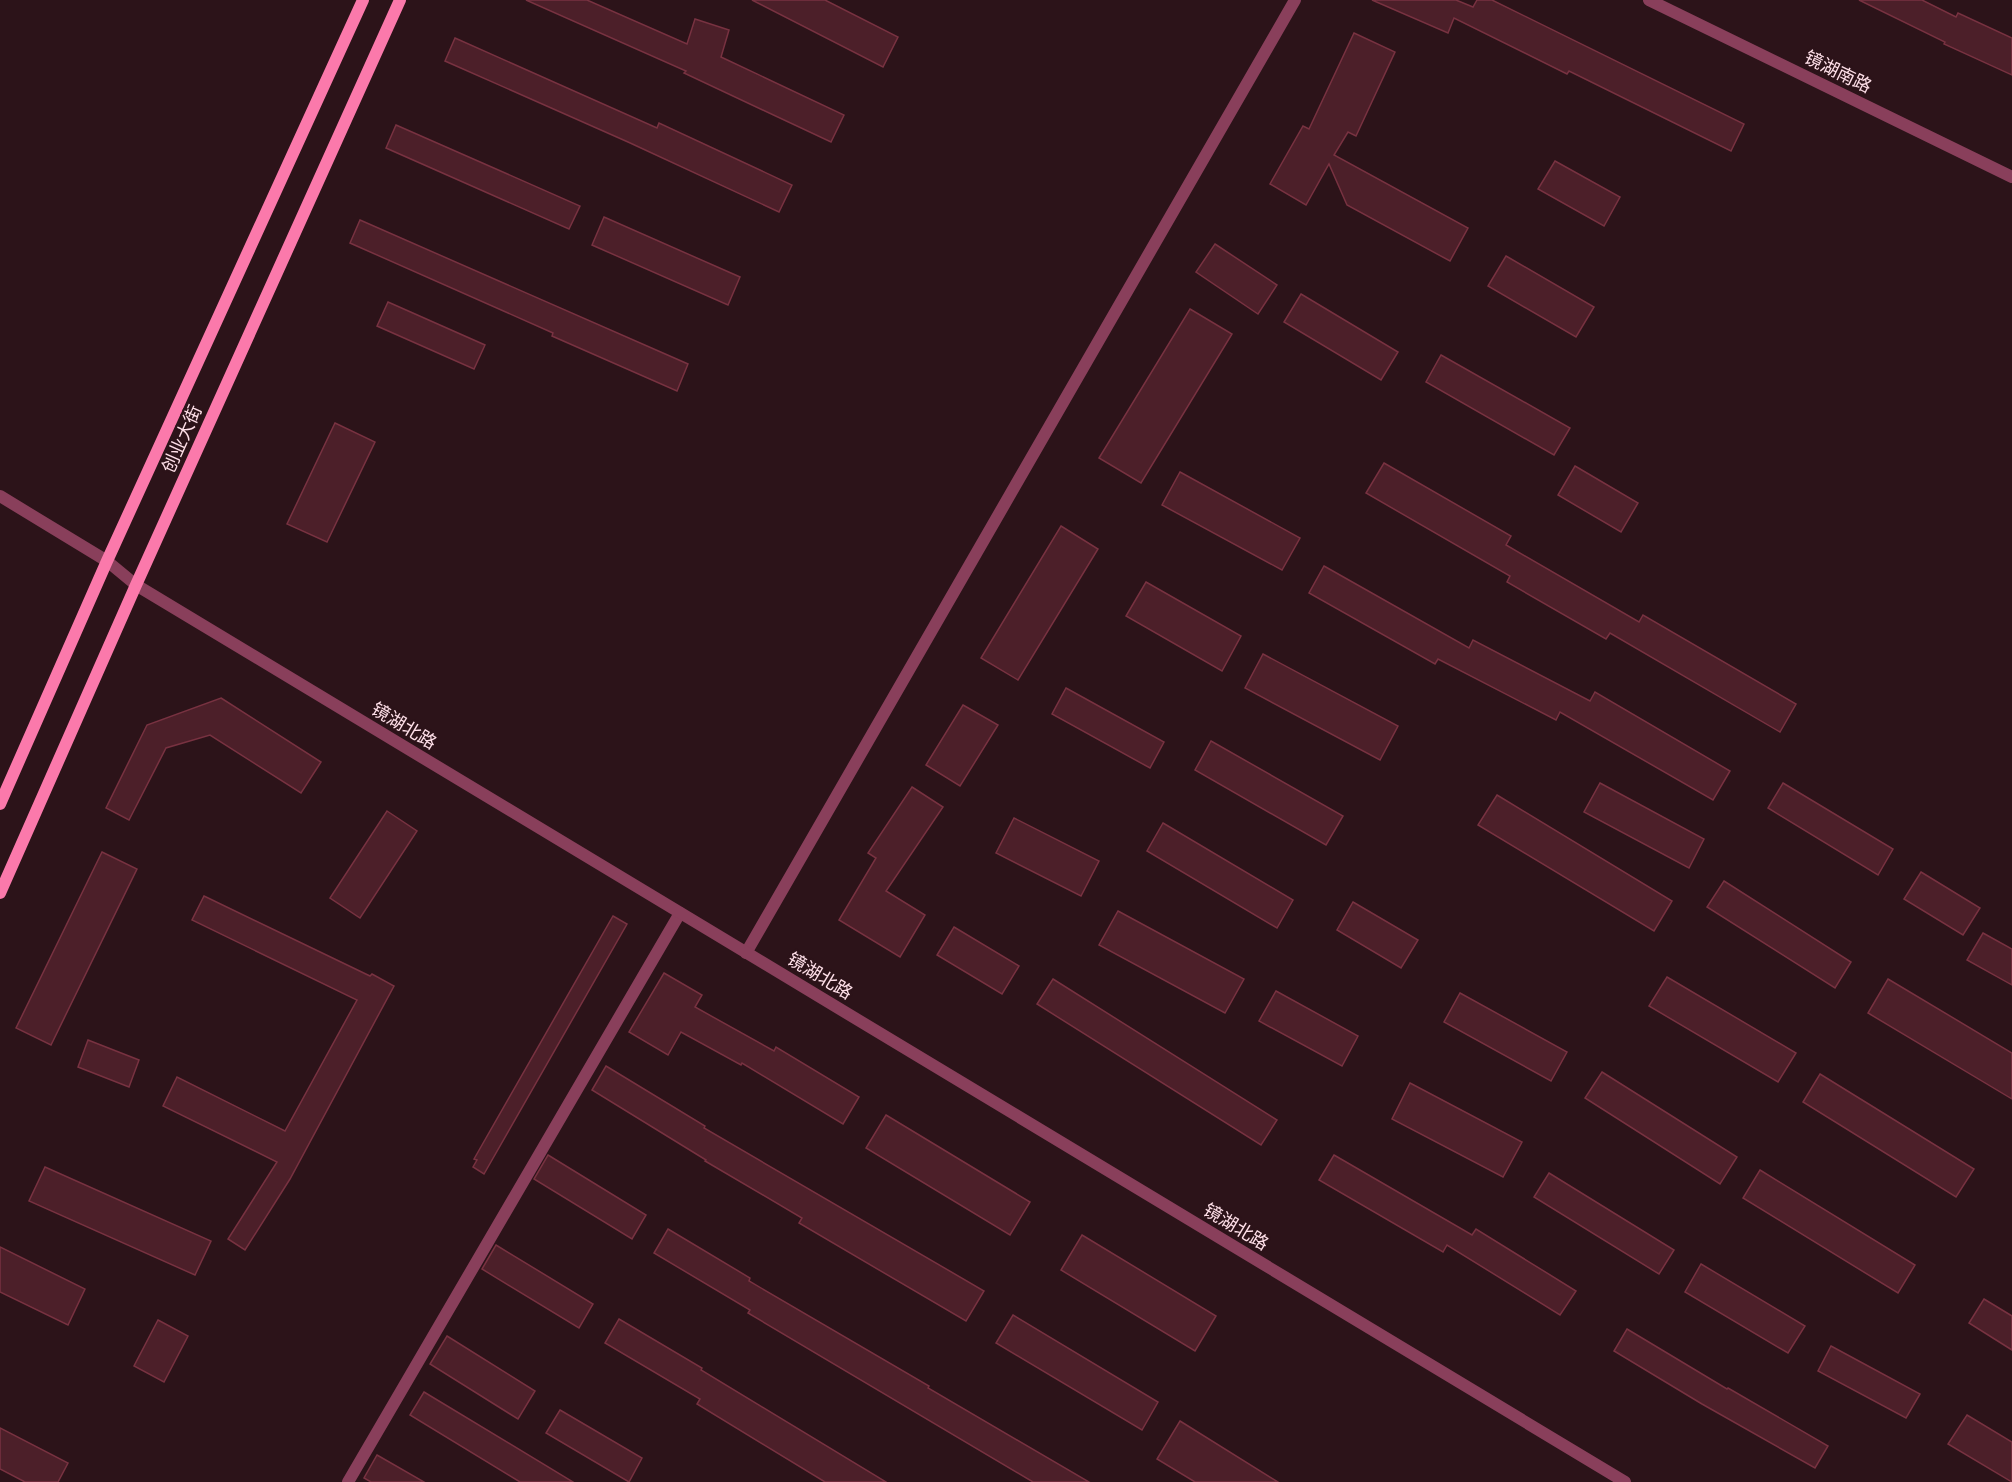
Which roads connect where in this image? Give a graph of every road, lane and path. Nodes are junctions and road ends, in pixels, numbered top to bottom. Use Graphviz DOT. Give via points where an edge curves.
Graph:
graph roads {
  1 [pos="363,0"];
  2 [pos="400,0"];
  3 [pos="1295,0"];
  4 [pos="1649,0"];
  5 [pos="2012,177"];
  6 [pos="0,496"];
  7 [pos="107,561"];
  8 [pos="136,585"];
  9 [pos="0,804"];
  10 [pos="0,893"];
  11 [pos="680,913"];
  12 [pos="746,952"];
  13 [pos="348,1482"];
  14 [pos="1625,1482"];
  1 -- 7 [label="main road, 创业大街"];
  2 -- 8 [label="main road, 创业大街"];
  3 -- 12 [label="street"];
  4 -- 5 [label="street, 镜湖南路"];
  6 -- 7 [label="street, 镜湖北路"];
  7 -- 8 [label="street, 镜湖北路"];
  7 -- 9 [label="main road, 创业大街"];
  8 -- 10 [label="main road, 创业大街"];
  8 -- 11 [label="street, 镜湖北路"];
  11 -- 12 [label="street, 镜湖北路"];
  11 -- 13 [label="street"];
  12 -- 14 [label="street, 镜湖北路"];
}
